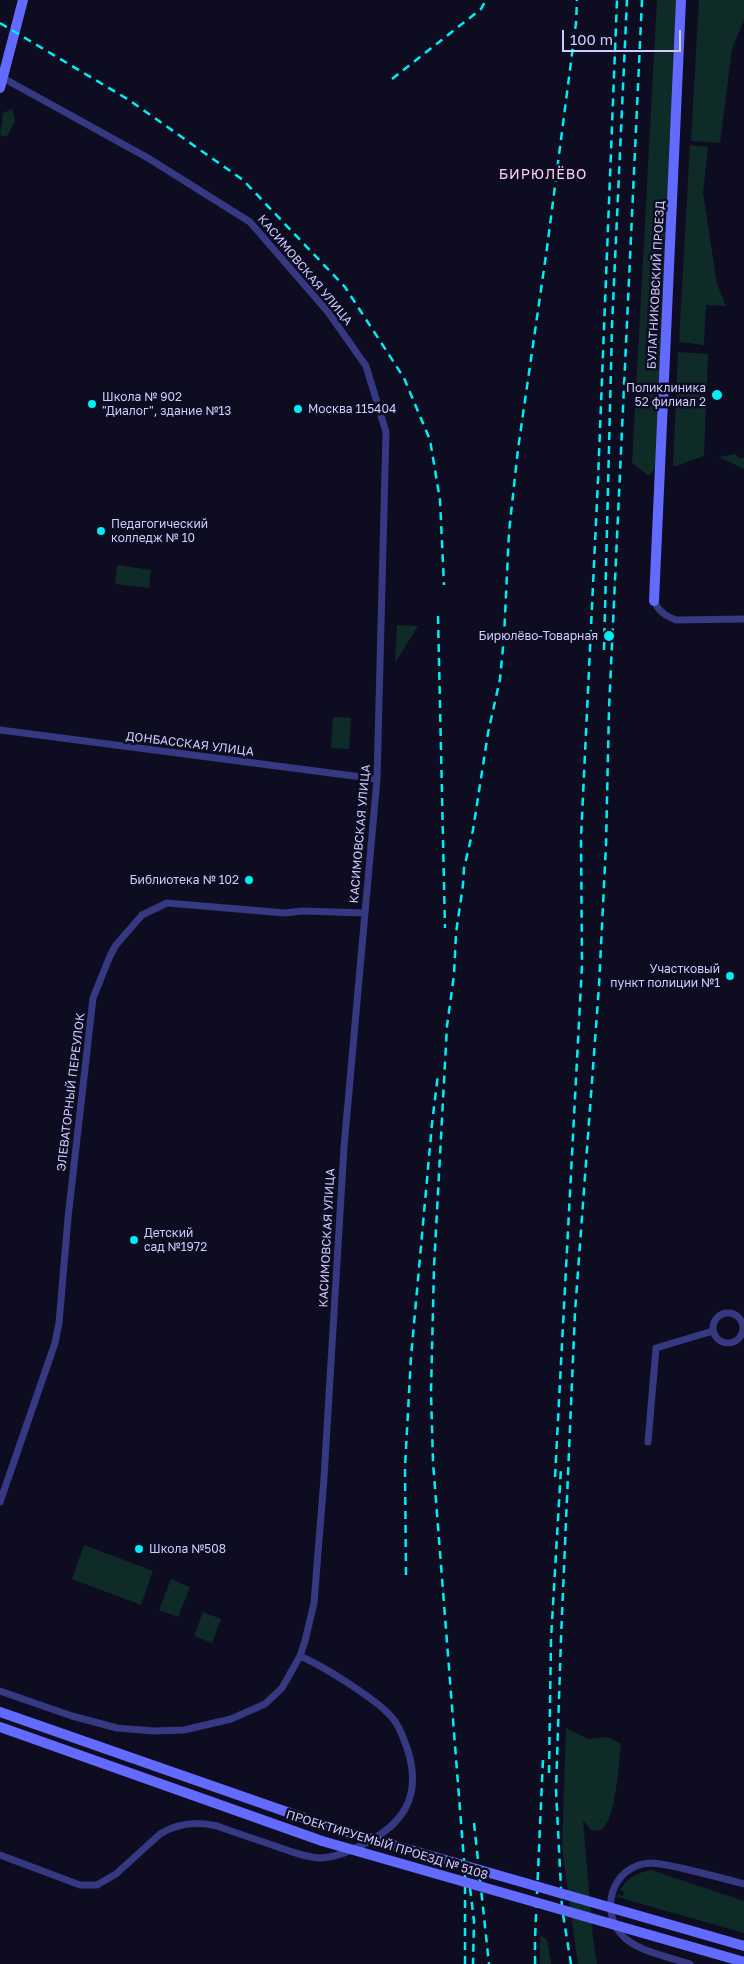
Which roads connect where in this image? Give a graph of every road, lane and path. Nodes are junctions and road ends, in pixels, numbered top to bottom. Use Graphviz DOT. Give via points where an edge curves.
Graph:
graph roads {
  1 [pos="23,0"];
  2 [pos="681,0"];
  3 [pos="1,81"];
  4 [pos="654,601"];
  5 [pos="744,618"];
  6 [pos="0,730"];
  7 [pos="377,779"];
  8 [pos="365,913"];
  9 [pos="743,1323"];
  10 [pos="713,1331"];
  11 [pos="648,1442"];
  12 [pos="0,1502"];
  13 [pos="300,1656"];
  14 [pos="0,1691"];
  15 [pos="0,1712"];
  16 [pos="0,1727"];
  17 [pos="0,1855"];
  18 [pos="744,1884"];
  19 [pos="744,1946"];
  20 [pos="744,1962"];
  21 [pos="690,1964"];
  1 -- 3 [label="main road"];
  2 -- 4 [label="main road, БУЛАТНИКОВСКИЙ ПРОЕЗД"];
  3 -- 7 [label="street, КАСИМОВСКАЯ УЛИЦА" via="148,158 250,222 328,312 366,366 386,432"];
  4 -- 5 [label="street" via="660,611 676,620"];
  6 -- 7 [label="street, ДОНБАССКАЯ УЛИЦА"];
  7 -- 8 [label="street, КАСИМОВСКАЯ УЛИЦА"];
  8 -- 12 [label="street, ЭЛЕВАТОРНЫЙ ПЕРЕУЛОК" via="285,913 167,903 142,915 116,945 93,998 68,1218 60,1323"];
  8 -- 13 [label="street, КАСИМОВСКАЯ УЛИЦА" via="344,1147 316,1576 310,1624"];
  9 -- 10 [label="street" via="732,1313 724,1313 717,1317"];
  9 -- 10 [label="street" via="741,1335 732,1342 720,1341"];
  10 -- 11 [label="street" via="656,1348"];
  13 -- 14 [label="street, КАСИМОВСКАЯ УЛИЦА" via="278,1694 265,1704 231,1720 184,1730 117,1728"];
  13 -- 17 [label="street" via="381,1707 401,1732 413,1773 410,1799 402,1815 380,1836 334,1856 313,1857 217,1826 186,1824 160,1834 111,1879 88,1886"];
  15 -- 19 [label="main road, ПРОЕКТИРУЕМЫЙ ПРОЕЗД № 5108, bridge" via="327,1826"];
  16 -- 20 [label="main road, ПРОЕКТИРУЕМЫЙ ПРОЕЗД № 5108, bridge" via="322,1841"];
  18 -- 21 [label="street" via="658,1863 637,1866 618,1879 611,1893 610,1907 613,1922 621,1934 638,1947"];
}
